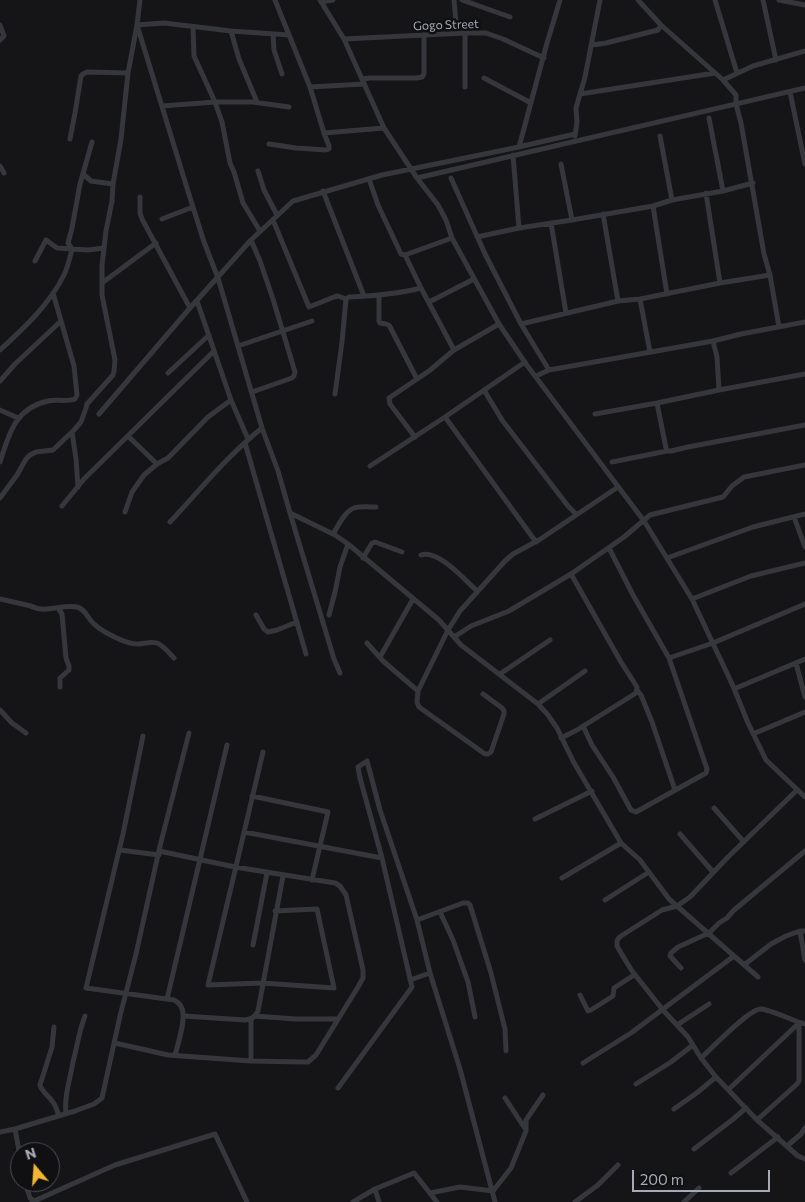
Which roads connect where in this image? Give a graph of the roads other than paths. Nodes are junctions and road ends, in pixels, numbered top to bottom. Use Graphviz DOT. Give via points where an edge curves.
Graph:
graph roads {
  1 [pos="140,0"];
  2 [pos="275,0"];
  3 [pos="280,0"];
  4 [pos="333,0"];
  5 [pos="454,0"];
  6 [pos="462,0"];
  7 [pos="560,0"];
  8 [pos="600,0"];
  9 [pos="638,0"];
  10 [pos="715,0"];
  11 [pos="763,0"];
  12 [pos="779,0"];
  13 [pos="320,1"];
  14 [pos="805,5"];
  15 [pos="510,17"];
  16 [pos="0,25"];
  17 [pos="137,25"];
  18 [pos="661,25"];
  19 [pos="193,27"];
  20 [pos="231,31"];
  21 [pos="457,33"];
  22 [pos="465,33"];
  23 [pos="273,34"];
  24 [pos="288,35"];
  25 [pos="424,35"];
  26 [pos="344,39"];
  27 [pos="0,40"];
  28 [pos="592,45"];
  29 [pos="805,51"];
  30 [pos="544,58"];
  31 [pos="776,60"];
  32 [pos="128,73"];
  33 [pos="715,73"];
  34 [pos="737,73"];
  35 [pos="282,74"];
  36 [pos="484,78"];
  37 [pos="723,80"];
  38 [pos="363,81"];
  39 [pos="310,87"];
  40 [pos="465,87"];
  41 [pos="805,88"];
  42 [pos="790,92"];
  43 [pos="580,94"];
  44 [pos="215,102"];
  45 [pos="257,102"];
  46 [pos="531,103"];
  47 [pos="736,104"];
  48 [pos="162,106"];
  49 [pos="289,107"];
  50 [pos="709,118"];
  51 [pos="384,128"];
  52 [pos="324,133"];
  53 [pos="575,134"];
  54 [pos="660,136"];
  55 [pos="70,139"];
  56 [pos="574,141"];
  57 [pos="92,142"];
  58 [pos="269,144"];
  59 [pos="517,148"];
  60 [pos="515,155"];
  61 [pos="561,164"];
  62 [pos="805,164"];
  63 [pos="0,166"];
  64 [pos="412,169"];
  65 [pos="258,171"];
  66 [pos="4,173"];
  67 [pos="83,174"];
  68 [pos="417,178"];
  69 [pos="451,178"];
  70 [pos="369,179"];
  71 [pos="752,183"];
  72 [pos="113,184"];
  73 [pos="323,191"];
  74 [pos="723,191"];
  75 [pos="706,193"];
  76 [pos="140,197"];
  77 [pos="672,200"];
  78 [pos="653,206"];
  79 [pos="193,207"];
  80 [pos="604,214"];
  81 [pos="275,218"];
  82 [pos="162,219"];
  83 [pos="572,220"];
  84 [pos="552,223"];
  85 [pos="519,228"];
  86 [pos="260,231"];
  87 [pos="477,237"];
  88 [pos="452,238"];
  89 [pos="251,240"];
  90 [pos="156,244"];
  91 [pos="104,248"];
  92 [pos="72,249"];
  93 [pos="405,255"];
  94 [pos="36,260"];
  95 [pos="770,274"];
  96 [pos="218,278"];
  97 [pos="474,279"];
  98 [pos="102,283"];
  99 [pos="720,283"];
  100 [pos="421,288"];
  101 [pos="52,294"];
  102 [pos="667,294"];
  103 [pos="379,295"];
  104 [pos="364,296"];
  105 [pos="346,299"];
  106 [pos="640,299"];
  107 [pos="196,301"];
  108 [pos="618,301"];
  109 [pos="429,302"];
  110 [pos="190,308"];
  111 [pos="566,313"];
  112 [pos="62,321"];
  113 [pos="312,321"];
  114 [pos="805,322"];
  115 [pos="499,324"];
  116 [pos="521,324"];
  117 [pos="779,327"];
  118 [pos="283,331"];
  119 [pos="208,335"];
  120 [pos="713,341"];
  121 [pos="238,346"];
  122 [pos="0,350"];
  123 [pos="454,350"];
  124 [pos="214,351"];
  125 [pos="650,352"];
  126 [pos="525,362"];
  127 [pos="549,370"];
  128 [pos="168,373"];
  129 [pos="805,374"];
  130 [pos="536,376"];
  131 [pos="416,379"];
  132 [pos="0,381"];
  133 [pos="484,390"];
  134 [pos="719,390"];
  135 [pos="252,392"];
  136 [pos="335,394"];
  137 [pos="231,400"];
  138 [pos="657,403"];
  139 [pos="0,410"];
  140 [pos="99,414"];
  141 [pos="594,414"];
  142 [pos="18,418"];
  143 [pos="445,418"];
  144 [pos="805,425"];
  145 [pos="262,428"];
  146 [pos="72,432"];
  147 [pos="128,436"];
  148 [pos="415,437"];
  149 [pos="247,441"];
  150 [pos="668,450"];
  151 [pos="0,462"];
  152 [pos="612,462"];
  153 [pos="157,464"];
  154 [pos="805,465"];
  155 [pos="370,466"];
  156 [pos="78,487"];
  157 [pos="618,487"];
  158 [pos="0,498"];
  159 [pos="62,506"];
  160 [pos="376,507"];
  161 [pos="125,512"];
  162 [pos="290,513"];
  163 [pos="576,514"];
  164 [pos="805,514"];
  165 [pos="794,517"];
  166 [pos="644,520"];
  167 [pos="170,522"];
  168 [pos="333,534"];
  169 [pos="536,542"];
  170 [pos="348,544"];
  171 [pos="609,548"];
  172 [pos="805,548"];
  173 [pos="402,552"];
  174 [pos="421,555"];
  175 [pos="364,558"];
  176 [pos="667,558"];
  177 [pos="805,563"];
  178 [pos="571,574"];
  179 [pos="477,591"];
  180 [pos="0,599"];
  181 [pos="414,599"];
  182 [pos="692,599"];
  183 [pos="805,604"];
  184 [pos="58,608"];
  185 [pos="256,615"];
  186 [pos="328,615"];
  187 [pos="297,622"];
  188 [pos="448,630"];
  189 [pos="454,637"];
  190 [pos="550,640"];
  191 [pos="368,643"];
  192 [pos="713,643"];
  193 [pos="306,654"];
  194 [pos="174,658"];
  195 [pos="380,658"];
  196 [pos="669,658"];
  197 [pos="805,659"];
  198 [pos="796,662"];
  199 [pos="585,671"];
  200 [pos="340,673"];
  201 [pos="500,674"];
  202 [pos="60,687"];
  203 [pos="734,689"];
  204 [pos="637,690"];
  205 [pos="418,691"];
  206 [pos="483,694"];
  207 [pos="805,697"];
  208 [pos="538,704"];
  209 [pos="0,710"];
  210 [pos="805,712"];
  211 [pos="583,726"];
  212 [pos="26,733"];
  213 [pos="189,733"];
  214 [pos="753,734"];
  215 [pos="143,736"];
  216 [pos="561,738"];
  217 [pos="227,744"];
  218 [pos="263,752"];
  219 [pos="675,790"];
  220 [pos="797,790"];
  221 [pos="592,791"];
  222 [pos="252,796"];
  223 [pos="805,797"];
  224 [pos="714,808"];
  225 [pos="535,819"];
  226 [pos="244,832"];
  227 [pos="680,834"];
  228 [pos="744,842"];
  229 [pos="621,843"];
  230 [pos="320,846"];
  231 [pos="120,850"];
  232 [pos="805,851"];
  233 [pos="159,852"];
  234 [pos="382,858"];
  235 [pos="200,860"];
  236 [pos="236,867"];
  237 [pos="649,872"];
  238 [pos="713,872"];
  239 [pos="267,873"];
  240 [pos="283,876"];
  241 [pos="562,878"];
  242 [pos="312,880"];
  243 [pos="605,900"];
  244 [pos="677,906"];
  245 [pos="275,911"];
  246 [pos="440,912"];
  247 [pos="417,920"];
  248 [pos="803,931"];
  249 [pos="708,933"];
  250 [pos="253,945"];
  251 [pos="734,956"];
  252 [pos="805,960"];
  253 [pos="744,964"];
  254 [pos="681,968"];
  255 [pos="430,973"];
  256 [pos="634,975"];
  257 [pos="758,976"];
  258 [pos="410,980"];
  259 [pos="262,983"];
  260 [pos="127,993"];
  261 [pos="580,995"];
  262 [pos="168,999"];
  263 [pos="709,1004"];
  264 [pos="663,1010"];
  265 [pos="85,1016"];
  266 [pos="184,1016"];
  267 [pos="475,1017"];
  268 [pos="254,1018"];
  269 [pos="338,1019"];
  270 [pos="802,1024"];
  271 [pos="677,1025"];
  272 [pos="54,1027"];
  273 [pos="115,1043"];
  274 [pos="693,1045"];
  275 [pos="506,1051"];
  276 [pos="175,1055"];
  277 [pos="701,1058"];
  278 [pos="251,1061"];
  279 [pos="583,1063"];
  280 [pos="716,1077"];
  281 [pos="636,1084"];
  282 [pos="338,1088"];
  283 [pos="729,1089"];
  284 [pos="543,1095"];
  285 [pos="505,1098"];
  286 [pos="746,1108"];
  287 [pos="674,1109"];
  288 [pos="66,1114"];
  289 [pos="59,1116"];
  290 [pos="757,1120"];
  291 [pos="805,1128"];
  292 [pos="15,1129"];
  293 [pos="526,1131"];
  294 [pos="0,1132"];
  295 [pos="778,1137"];
  296 [pos="17,1142"];
  297 [pos="788,1146"];
  298 [pos="694,1149"];
  299 [pos="805,1159"];
  300 [pos="618,1165"];
  301 [pos="731,1174"];
  302 [pos="699,1188"];
  303 [pos="375,1189"];
  304 [pos="493,1191"];
  305 [pos="430,1192"];
  306 [pos="577,1201"];
  307 [pos="34,1202"];
  308 [pos="247,1202"];
  309 [pos="353,1202"];
  310 [pos="379,1202"];
  311 [pos="437,1202"];
  312 [pos="496,1202"];
  313 [pos="684,1202"];
  1 -- 17 [label="street"];
  2 -- 3 [label="street"];
  2 -- 24 [label="street"];
  4 -- 13 [label="street"];
  5 -- 21 [label="street"];
  6 -- 15 [label="street"];
  7 -- 30 [label="street"];
  8 -- 28 [label="street"];
  9 -- 18 [label="street"];
  10 -- 34 [label="street"];
  11 -- 31 [label="street"];
  12 -- 14 [label="street"];
  13 -- 26 [label="street"];
  16 -- 27 [label="street" via="4,36"];
  17 -- 19 [label="street" via="164,23"];
  17 -- 32 [label="street"];
  17 -- 48 [label="street"];
  18 -- 28 [label="street" via="658,30"];
  18 -- 33 [label="street"];
  19 -- 20 [label="street"];
  19 -- 44 [label="street" via="194,56"];
  20 -- 23 [label="street"];
  20 -- 45 [label="street"];
  21 -- 22 [label="street, Gogo Street"];
  21 -- 25 [label="street, Gogo Street"];
  22 -- 30 [label="street, Gogo Street" via="489,34"];
  22 -- 40 [label="street"];
  23 -- 24 [label="street"];
  23 -- 35 [label="street" via="274,50"];
  24 -- 39 [label="street"];
  25 -- 26 [label="street, Gogo Street"];
  25 -- 38 [label="street" via="422,77 370,78"];
  26 -- 38 [label="street"];
  28 -- 43 [label="street"];
  29 -- 31 [label="street"];
  30 -- 46 [label="street"];
  31 -- 34 [label="street"];
  32 -- 55 [label="street" via="87,72 81,76"];
  32 -- 72 [label="street"];
  33 -- 37 [label="street"];
  33 -- 43 [label="street"];
  34 -- 37 [label="street"];
  36 -- 46 [label="street"];
  37 -- 47 [label="street" via="736,94"];
  38 -- 39 [label="street"];
  38 -- 51 [label="street"];
  39 -- 52 [label="street"];
  41 -- 42 [label="street"];
  42 -- 47 [label="street"];
  42 -- 62 [label="street"];
  43 -- 53 [label="street"];
  44 -- 45 [label="street"];
  44 -- 48 [label="street"];
  44 -- 86 [label="street" via="243,204"];
  45 -- 49 [label="street"];
  46 -- 59 [label="street"];
  47 -- 56 [label="street"];
  47 -- 71 [label="street"];
  48 -- 79 [label="street"];
  50 -- 74 [label="street"];
  51 -- 52 [label="street"];
  51 -- 64 [label="street"];
  52 -- 58 [label="street" via="329,146 326,150"];
  53 -- 56 [label="street"];
  53 -- 59 [label="street"];
  54 -- 77 [label="street"];
  56 -- 60 [label="street"];
  57 -- 67 [label="street"];
  59 -- 60 [label="street"];
  59 -- 64 [label="street"];
  60 -- 68 [label="street"];
  60 -- 85 [label="street"];
  61 -- 83 [label="street"];
  63 -- 66 [label="street"];
  64 -- 68 [label="street"];
  64 -- 70 [label="street"];
  65 -- 81 [label="street"];
  67 -- 72 [label="street" via="90,181"];
  67 -- 92 [label="street" via="68,243"];
  68 -- 88 [label="street" via="438,205"];
  69 -- 87 [label="street"];
  70 -- 73 [label="street"];
  70 -- 93 [label="street" via="391,236 400,254"];
  71 -- 74 [label="street"];
  71 -- 95 [label="street"];
  72 -- 91 [label="street"];
  73 -- 81 [label="street" via="293,201"];
  73 -- 104 [label="street"];
  74 -- 75 [label="street"];
  75 -- 77 [label="street"];
  75 -- 99 [label="street"];
  76 -- 90 [label="street" via="142,219"];
  77 -- 78 [label="street"];
  78 -- 80 [label="street"];
  78 -- 102 [label="street"];
  79 -- 82 [label="street"];
  79 -- 96 [label="street"];
  80 -- 83 [label="street"];
  80 -- 108 [label="street"];
  81 -- 86 [label="street"];
  81 -- 105 [label="street" via="309,307 338,296"];
  83 -- 84 [label="street"];
  84 -- 85 [label="street"];
  84 -- 111 [label="street"];
  85 -- 87 [label="street"];
  86 -- 89 [label="street"];
  87 -- 116 [label="street"];
  88 -- 93 [label="street"];
  88 -- 97 [label="street"];
  89 -- 96 [label="street"];
  89 -- 118 [label="street"];
  90 -- 98 [label="street"];
  90 -- 110 [label="street"];
  91 -- 92 [label="street"];
  91 -- 98 [label="street"];
  92 -- 94 [label="street" via="56,248 46,240"];
  92 -- 101 [label="street" via="64,275"];
  93 -- 100 [label="street"];
  95 -- 99 [label="street"];
  95 -- 117 [label="street"];
  96 -- 107 [label="street"];
  96 -- 121 [label="street"];
  97 -- 109 [label="street"];
  97 -- 115 [label="street"];
  98 -- 146 [label="street" via="114,371 87,404 81,422"];
  99 -- 102 [label="street"];
  100 -- 103 [label="street"];
  100 -- 109 [label="street"];
  101 -- 112 [label="street"];
  101 -- 122 [label="street" via="31,322"];
  102 -- 106 [label="street"];
  103 -- 104 [label="street"];
  103 -- 131 [label="street" via="379,321 389,326"];
  104 -- 105 [label="street"];
  105 -- 136 [label="street"];
  106 -- 108 [label="street"];
  106 -- 125 [label="street"];
  107 -- 110 [label="street"];
  107 -- 119 [label="street"];
  108 -- 111 [label="street"];
  109 -- 123 [label="street"];
  110 -- 140 [label="street"];
  111 -- 116 [label="street"];
  112 -- 132 [label="street"];
  112 -- 142 [label="street" via="74,366 77,395 71,400 39,404"];
  113 -- 118 [label="street"];
  114 -- 117 [label="street"];
  115 -- 123 [label="street"];
  115 -- 126 [label="street"];
  116 -- 127 [label="street"];
  117 -- 120 [label="street"];
  118 -- 121 [label="street"];
  118 -- 135 [label="street" via="296,372 294,376"];
  119 -- 124 [label="street"];
  119 -- 128 [label="street"];
  120 -- 125 [label="street"];
  120 -- 134 [label="street"];
  121 -- 135 [label="street"];
  123 -- 131 [label="street"];
  124 -- 137 [label="street"];
  124 -- 147 [label="street"];
  125 -- 127 [label="street"];
  126 -- 130 [label="street"];
  126 -- 133 [label="street"];
  127 -- 130 [label="street"];
  129 -- 134 [label="street"];
  130 -- 157 [label="street"];
  131 -- 148 [label="street" via="389,398"];
  133 -- 143 [label="street"];
  133 -- 163 [label="street" via="502,420"];
  134 -- 138 [label="street"];
  135 -- 145 [label="street"];
  137 -- 149 [label="street"];
  137 -- 153 [label="street" via="208,417 168,458"];
  138 -- 141 [label="street"];
  138 -- 150 [label="street"];
  139 -- 142 [label="street"];
  142 -- 151 [label="street"];
  143 -- 148 [label="street"];
  143 -- 169 [label="street"];
  144 -- 150 [label="street"];
  145 -- 149 [label="street"];
  145 -- 162 [label="street"];
  146 -- 156 [label="street"];
  146 -- 158 [label="street" via="53,450 30,455"];
  147 -- 153 [label="street"];
  147 -- 156 [label="street"];
  148 -- 155 [label="street"];
  149 -- 167 [label="street"];
  149 -- 187 [label="street"];
  150 -- 152 [label="street"];
  153 -- 161 [label="street" via="132,492"];
  154 -- 166 [label="street" via="744,477 723,497 650,515"];
  156 -- 159 [label="street"];
  157 -- 163 [label="street"];
  157 -- 166 [label="street"];
  160 -- 168 [label="street" via="349,511"];
  162 -- 168 [label="street"];
  162 -- 200 [label="street"];
  163 -- 169 [label="street"];
  164 -- 165 [label="street"];
  165 -- 172 [label="street"];
  165 -- 176 [label="street"];
  166 -- 171 [label="street"];
  166 -- 176 [label="street"];
  168 -- 170 [label="street"];
  169 -- 179 [label="street" via="513,554"];
  170 -- 175 [label="street"];
  170 -- 186 [label="street"];
  171 -- 178 [label="street"];
  171 -- 196 [label="street"];
  173 -- 175 [label="street" via="375,542"];
  174 -- 179 [label="street" via="430,554 443,560"];
  175 -- 181 [label="street"];
  176 -- 182 [label="street"];
  177 -- 182 [label="street" via="751,576"];
  178 -- 189 [label="street" via="509,611 471,626"];
  178 -- 204 [label="street" via="638,686"];
  179 -- 188 [label="street"];
  180 -- 184 [label="street" via="35,608"];
  181 -- 188 [label="street"];
  181 -- 195 [label="street"];
  182 -- 192 [label="street"];
  183 -- 192 [label="street"];
  184 -- 194 [label="street" via="80,608 105,632 135,644 157,643"];
  184 -- 202 [label="street" via="62,614 69,666 60,678"];
  185 -- 187 [label="street" via="268,632"];
  187 -- 193 [label="street"];
  188 -- 189 [label="street"];
  188 -- 205 [label="street"];
  189 -- 201 [label="street"];
  190 -- 201 [label="street"];
  191 -- 195 [label="street"];
  192 -- 196 [label="street"];
  192 -- 203 [label="street"];
  195 -- 205 [label="street"];
  196 -- 219 [label="street" via="707,769 706,773"];
  197 -- 198 [label="street"];
  198 -- 203 [label="street"];
  198 -- 207 [label="street"];
  199 -- 208 [label="street"];
  201 -- 208 [label="street"];
  203 -- 214 [label="street"];
  204 -- 211 [label="street"];
  204 -- 219 [label="street" via="652,722"];
  205 -- 206 [label="street" via="419,706 488,754 504,711"];
  208 -- 216 [label="street"];
  209 -- 212 [label="street"];
  210 -- 214 [label="street"];
  211 -- 216 [label="street"];
  211 -- 219 [label="street" via="631,810 636,812"];
  213 -- 233 [label="street"];
  214 -- 220 [label="street" via="766,760"];
  215 -- 231 [label="street"];
  216 -- 221 [label="street"];
  217 -- 235 [label="street"];
  218 -- 222 [label="street"];
  220 -- 223 [label="street"];
  220 -- 228 [label="street"];
  221 -- 225 [label="street"];
  221 -- 229 [label="street"];
  222 -- 226 [label="street"];
  222 -- 230 [label="street" via="328,812"];
  224 -- 228 [label="street"];
  226 -- 230 [label="street"];
  226 -- 236 [label="street"];
  227 -- 238 [label="street"];
  228 -- 238 [label="street"];
  229 -- 237 [label="street"];
  229 -- 241 [label="street"];
  230 -- 234 [label="street"];
  230 -- 242 [label="street"];
  231 -- 233 [label="street"];
  231 -- 260 [label="street" via="86,988"];
  232 -- 249 [label="street"];
  233 -- 235 [label="street"];
  233 -- 260 [label="street"];
  234 -- 247 [label="street" via="358,767 367,762"];
  234 -- 258 [label="street"];
  235 -- 236 [label="street"];
  235 -- 262 [label="street"];
  236 -- 239 [label="street"];
  236 -- 259 [label="street" via="208,985"];
  237 -- 243 [label="street"];
  237 -- 244 [label="street"];
  238 -- 244 [label="street"];
  239 -- 240 [label="street"];
  239 -- 250 [label="street"];
  240 -- 242 [label="street"];
  240 -- 245 [label="street"];
  242 -- 269 [label="street" via="335,883 343,889 362,963 363,978"];
  244 -- 249 [label="street"];
  244 -- 256 [label="street" via="662,910 618,939 620,953"];
  245 -- 259 [label="street"];
  245 -- 259 [label="street" via="318,909 334,988"];
  246 -- 247 [label="street"];
  246 -- 267 [label="street" via="468,982"];
  246 -- 275 [label="street" via="463,903 470,905 505,1030"];
  247 -- 255 [label="street"];
  248 -- 252 [label="street"];
  248 -- 253 [label="street" via="771,944"];
  249 -- 251 [label="street"];
  249 -- 254 [label="street" via="671,953"];
  251 -- 253 [label="street"];
  251 -- 264 [label="street"];
  253 -- 257 [label="street"];
  255 -- 258 [label="street"];
  255 -- 304 [label="street"];
  256 -- 261 [label="street" via="614,988 613,996 591,1010 588,1011"];
  256 -- 264 [label="street"];
  258 -- 282 [label="street" via="412,987"];
  259 -- 268 [label="street"];
  260 -- 262 [label="street"];
  260 -- 273 [label="street"];
  262 -- 266 [label="street" via="179,1003"];
  263 -- 271 [label="street"];
  264 -- 271 [label="street"];
  264 -- 279 [label="street"];
  265 -- 288 [label="street" via="66,1091"];
  266 -- 268 [label="street"];
  266 -- 276 [label="street"];
  268 -- 269 [label="street"];
  268 -- 278 [label="street"];
  269 -- 278 [label="street" via="316,1055 308,1062"];
  270 -- 277 [label="street" via="757,1010"];
  270 -- 283 [label="street"];
  270 -- 290 [label="street" via="797,1084"];
  271 -- 274 [label="street"];
  272 -- 289 [label="street" via="52,1047 40,1085 54,1103"];
  273 -- 276 [label="street"];
  273 -- 288 [label="street" via="102,1098"];
  274 -- 277 [label="street"];
  274 -- 281 [label="street"];
  276 -- 278 [label="street"];
  277 -- 280 [label="street"];
  280 -- 283 [label="street"];
  280 -- 287 [label="street"];
  283 -- 286 [label="street"];
  284 -- 293 [label="street" via="526,1120"];
  285 -- 293 [label="street"];
  286 -- 290 [label="street"];
  286 -- 298 [label="street"];
  288 -- 289 [label="street"];
  289 -- 292 [label="street"];
  290 -- 295 [label="street"];
  291 -- 297 [label="street"];
  292 -- 294 [label="street"];
  292 -- 296 [label="street"];
  293 -- 304 [label="street" via="511,1168"];
  295 -- 297 [label="street"];
  295 -- 301 [label="street"];
  297 -- 299 [label="street"];
  300 -- 306 [label="street"];
  302 -- 313 [label="street"];
  303 -- 305 [label="street" via="414,1173"];
  303 -- 309 [label="street"];
  303 -- 310 [label="street"];
  304 -- 305 [label="street" via="460,1188"];
  304 -- 312 [label="street"];
  305 -- 311 [label="street"];
  307 -- 308 [label="street" via="115,1165 215,1134"];
}
